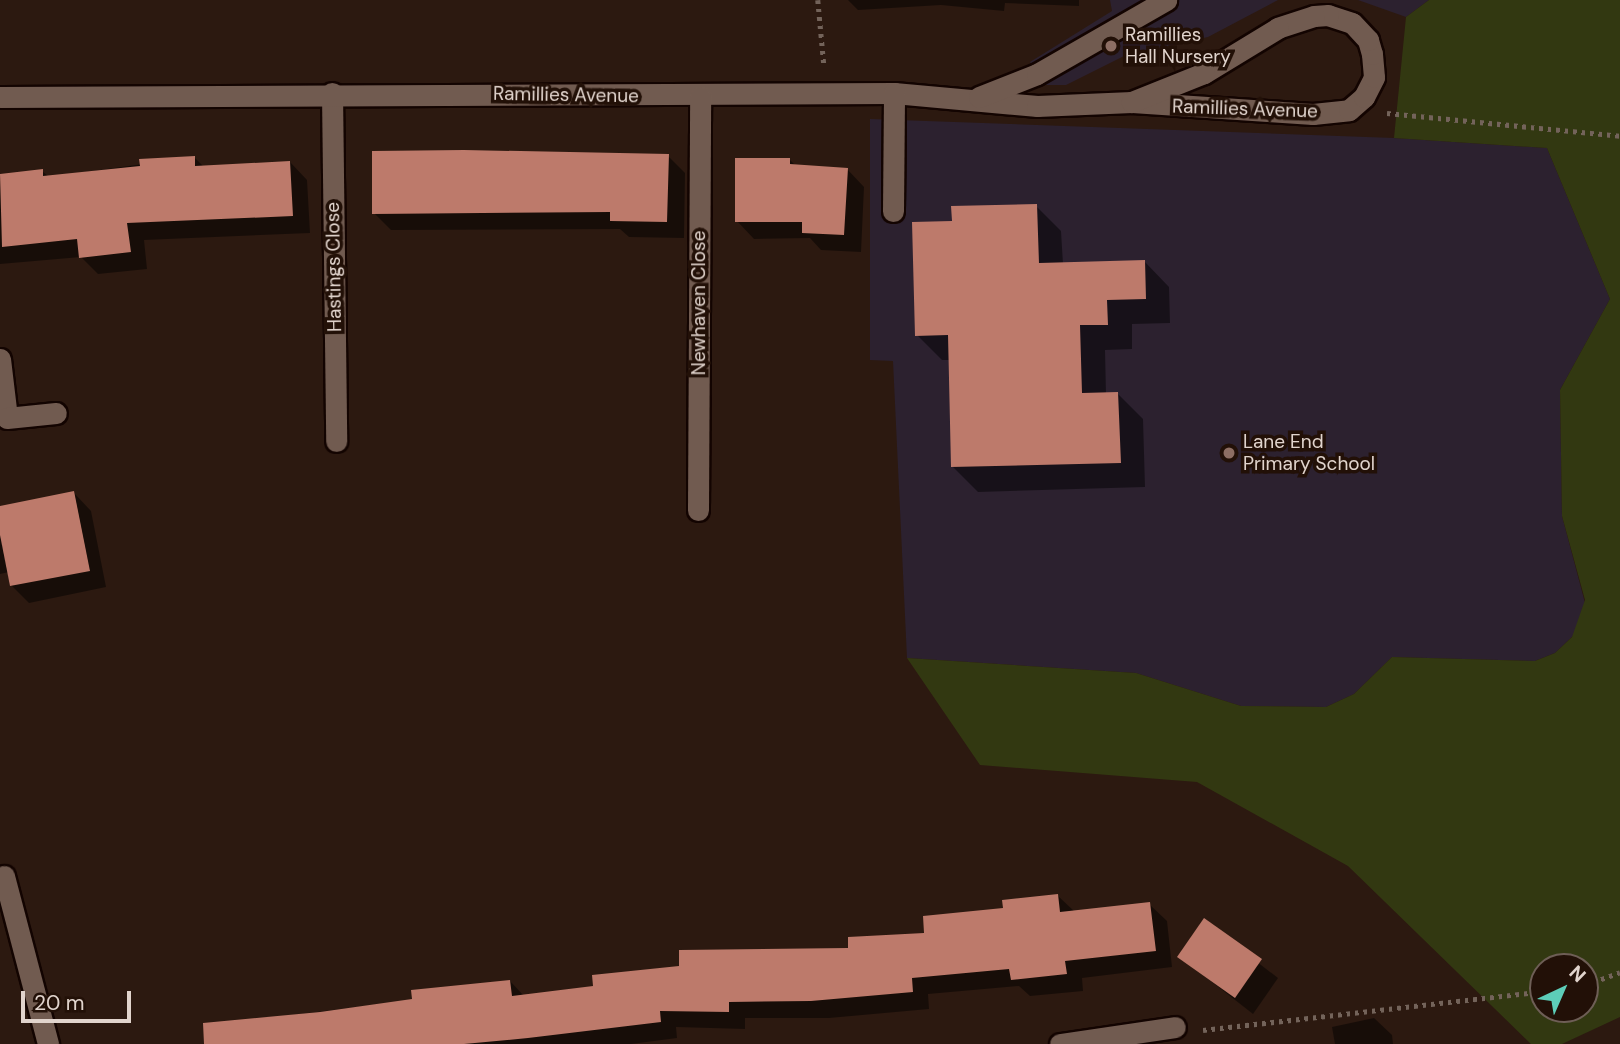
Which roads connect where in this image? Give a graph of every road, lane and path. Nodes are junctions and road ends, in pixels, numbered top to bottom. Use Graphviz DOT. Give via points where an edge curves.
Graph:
graph roads {
  1 [pos="818,0"];
  2 [pos="1166,0"];
  3 [pos="1133,7"];
  4 [pos="332,93"];
  5 [pos="894,93"];
  6 [pos="827,94"];
  7 [pos="0,97"];
  8 [pos="700,97"];
  9 [pos="977,98"];
  10 [pos="1132,102"];
  11 [pos="1349,110"];
  12 [pos="1620,136"];
  13 [pos="893,211"];
  14 [pos="0,359"];
  15 [pos="56,413"];
  16 [pos="336,440"];
  17 [pos="698,510"];
  18 [pos="4,876"];
  19 [pos="1620,972"];
  20 [pos="1599,980"];
  21 [pos="1529,993"];
  22 [pos="1175,1027"];
  23 [pos="48,1044"];
  24 [pos="1060,1044"];
  1 -- 6 [label="path"];
  2 -- 3 [label="street"];
  3 -- 9 [label="street" via="1037,74"];
  4 -- 7 [label="street, Ramillies Avenue"];
  4 -- 8 [label="street, Ramillies Avenue"];
  4 -- 16 [label="street, Hastings Close"];
  5 -- 6 [label="street, Ramillies Avenue"];
  5 -- 9 [label="street, Ramillies Avenue"];
  5 -- 13 [label="street"];
  6 -- 8 [label="street, Ramillies Avenue"];
  8 -- 17 [label="street, Newhaven Close"];
  9 -- 10 [label="street, Ramillies Avenue" via="1037,106"];
  10 -- 11 [label="street, Ramillies Avenue" via="1312,114"];
  10 -- 11 [label="street, Ramillies Avenue" via="1204,73 1294,21 1328,15 1358,28 1372,54 1370,87"];
  11 -- 12 [label="path"];
  14 -- 15 [label="street" via="7,418"];
  18 -- 23 [label="street"];
  19 -- 20 [label="path"];
  21 -- 22 [label="path" via="1198,1031"];
  22 -- 24 [label="street"];
}
